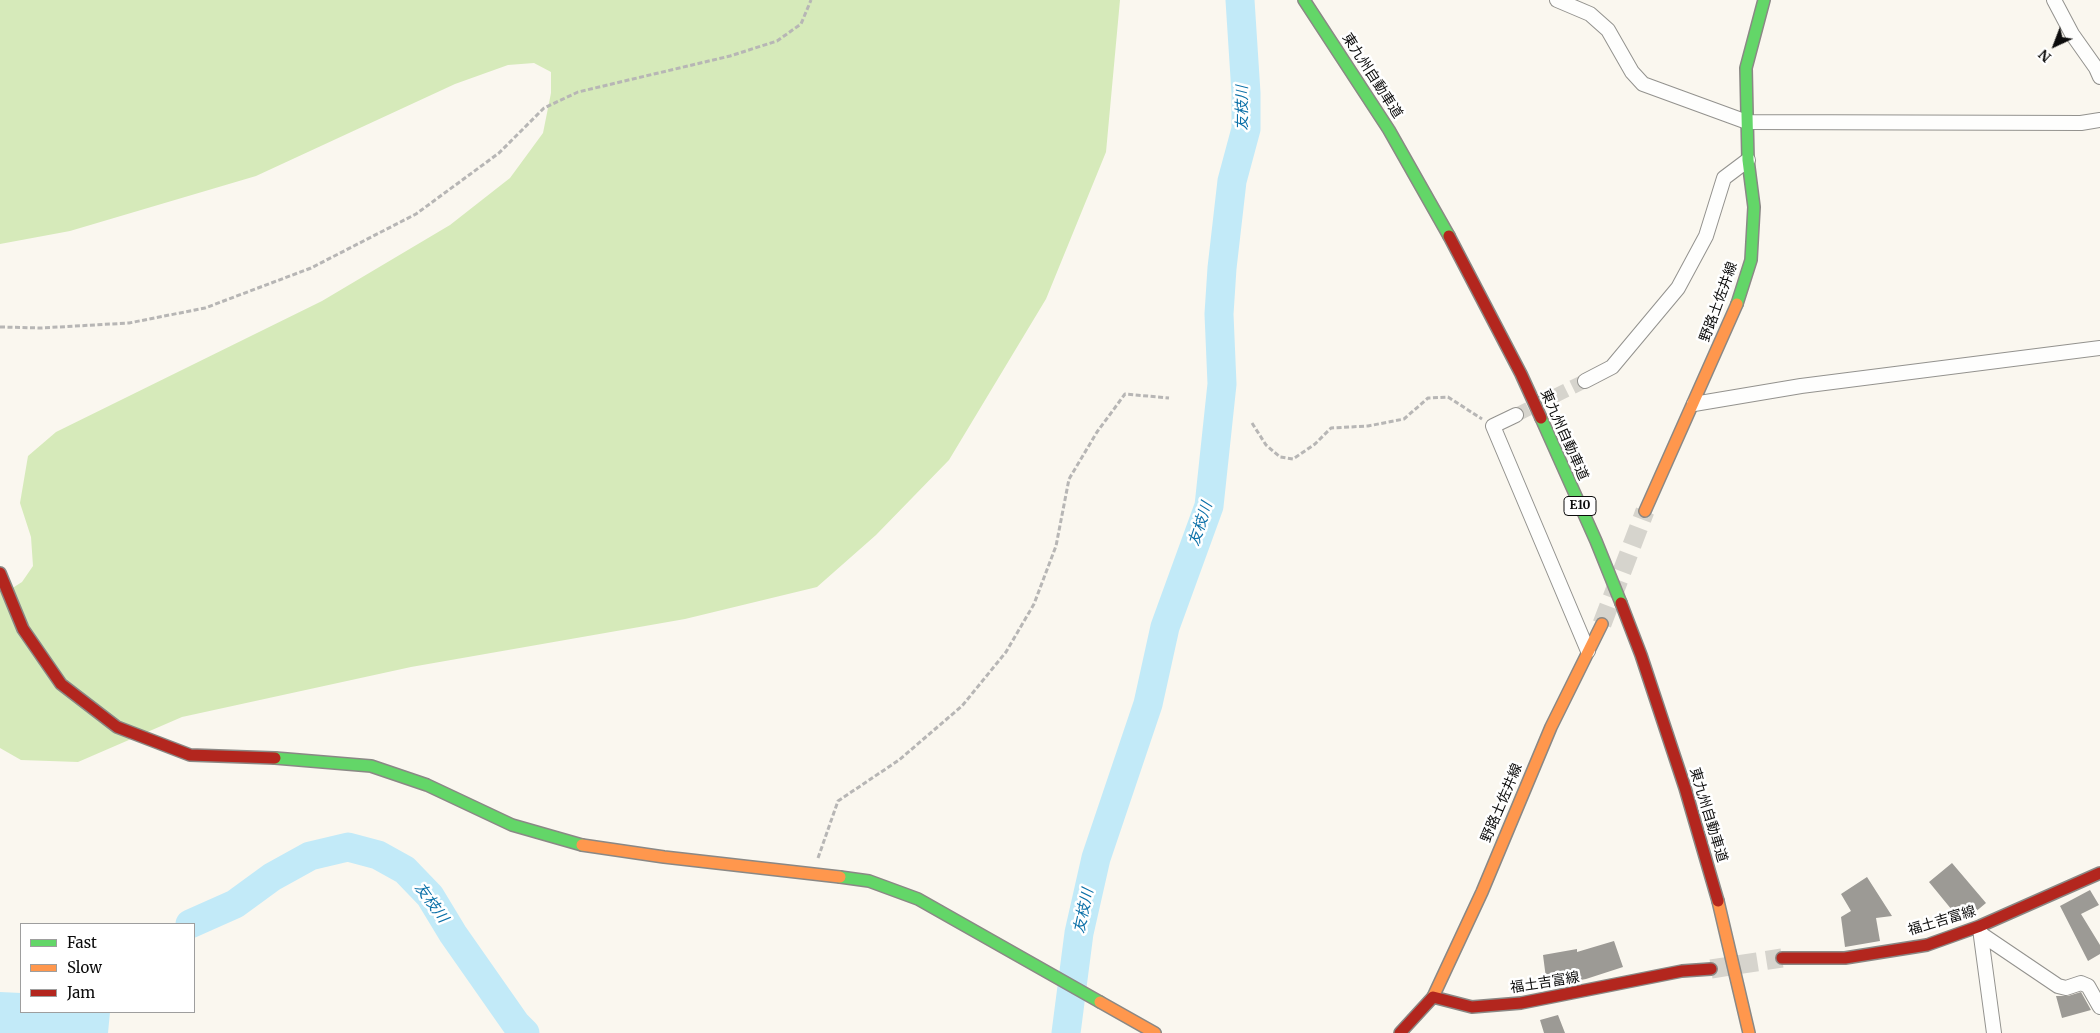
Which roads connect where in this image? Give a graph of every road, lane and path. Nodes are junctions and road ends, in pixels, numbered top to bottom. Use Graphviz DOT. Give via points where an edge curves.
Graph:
graph roads {
  1 [pos="810,0"];
  2 [pos="1304,0"];
  3 [pos="1556,0"];
  4 [pos="1764,0"];
  5 [pos="2054,0"];
  6 [pos="2100,77"];
  7 [pos="2100,120"];
  8 [pos="1747,122"];
  9 [pos="1748,160"];
  10 [pos="0,327"];
  11 [pos="2100,348"];
  12 [pos="1586,381"];
  13 [pos="1169,398"];
  14 [pos="1694,404"];
  15 [pos="1516,415"];
  16 [pos="1252,423"];
  17 [pos="1493,426"];
  18 [pos="1645,511"];
  19 [pos="0,573"];
  20 [pos="1602,624"];
  21 [pos="1588,651"];
  22 [pos="813,873"];
  23 [pos="2100,873"];
  24 [pos="1980,930"];
  25 [pos="1782,958"];
  26 [pos="1711,969"];
  27 [pos="1433,997"];
  28 [pos="2100,1007"];
  29 [pos="1155,1033"];
  30 [pos="1400,1033"];
  31 [pos="1749,1033"];
  32 [pos="1994,1033"];
  1 -- 10 [label="path" via="801,24 777,41 730,56 578,92 544,108 499,153 416,214 311,268 205,308 128,323"];
  2 -- 31 [label="main road, 東九州自動車道 / E10" via="1389,130 1458,252 1521,374 1596,541 1640,655 1685,788 1719,905"];
  3 -- 8 [label="street" via="1590,14 1608,30 1632,72 1644,84"];
  4 -- 8 [label="main road, 野路土佐井線" via="1746,68"];
  5 -- 6 [label="street"];
  7 -- 8 [label="street" via="2081,123"];
  8 -- 9 [label="main road, 野路土佐井線"];
  9 -- 12 [label="street" via="1724,178 1706,236 1678,288 1612,367"];
  9 -- 14 [label="main road, 野路土佐井線" via="1754,208 1751,260 1740,297"];
  11 -- 14 [label="street" via="1811,385"];
  13 -- 22 [label="path" via="1125,394 1069,479 1056,546 1034,604 1006,652 962,706 899,760 838,801"];
  14 -- 18 [label="main road, 野路土佐井線"];
  15 -- 17 [label="street"];
  16 -- 17 [label="path" via="1266,445 1280,456 1293,459 1331,428 1368,426 1404,419 1428,398 1448,397"];
  17 -- 21 [label="street"];
  19 -- 22 [label="main road" via="23,629 61,684 117,727 190,755 371,766 427,785 512,825 569,843"];
  20 -- 21 [label="main road, 野路土佐井線"];
  21 -- 27 [label="main road, 野路土佐井線" via="1547,736 1467,927"];
  22 -- 29 [label="main road" via="868,882 918,899"];
  23 -- 24 [label="main road, 福土吉富線"];
  24 -- 25 [label="main road, 福土吉富線" via="1927,944 1845,958"];
  24 -- 28 [label="street" via="2058,986 2066,988 2081,983 2088,986"];
  24 -- 32 [label="street"];
  26 -- 27 [label="main road, 福土吉富線" via="1682,971 1521,1003 1472,1007"];
  27 -- 30 [label="main road"];
}
